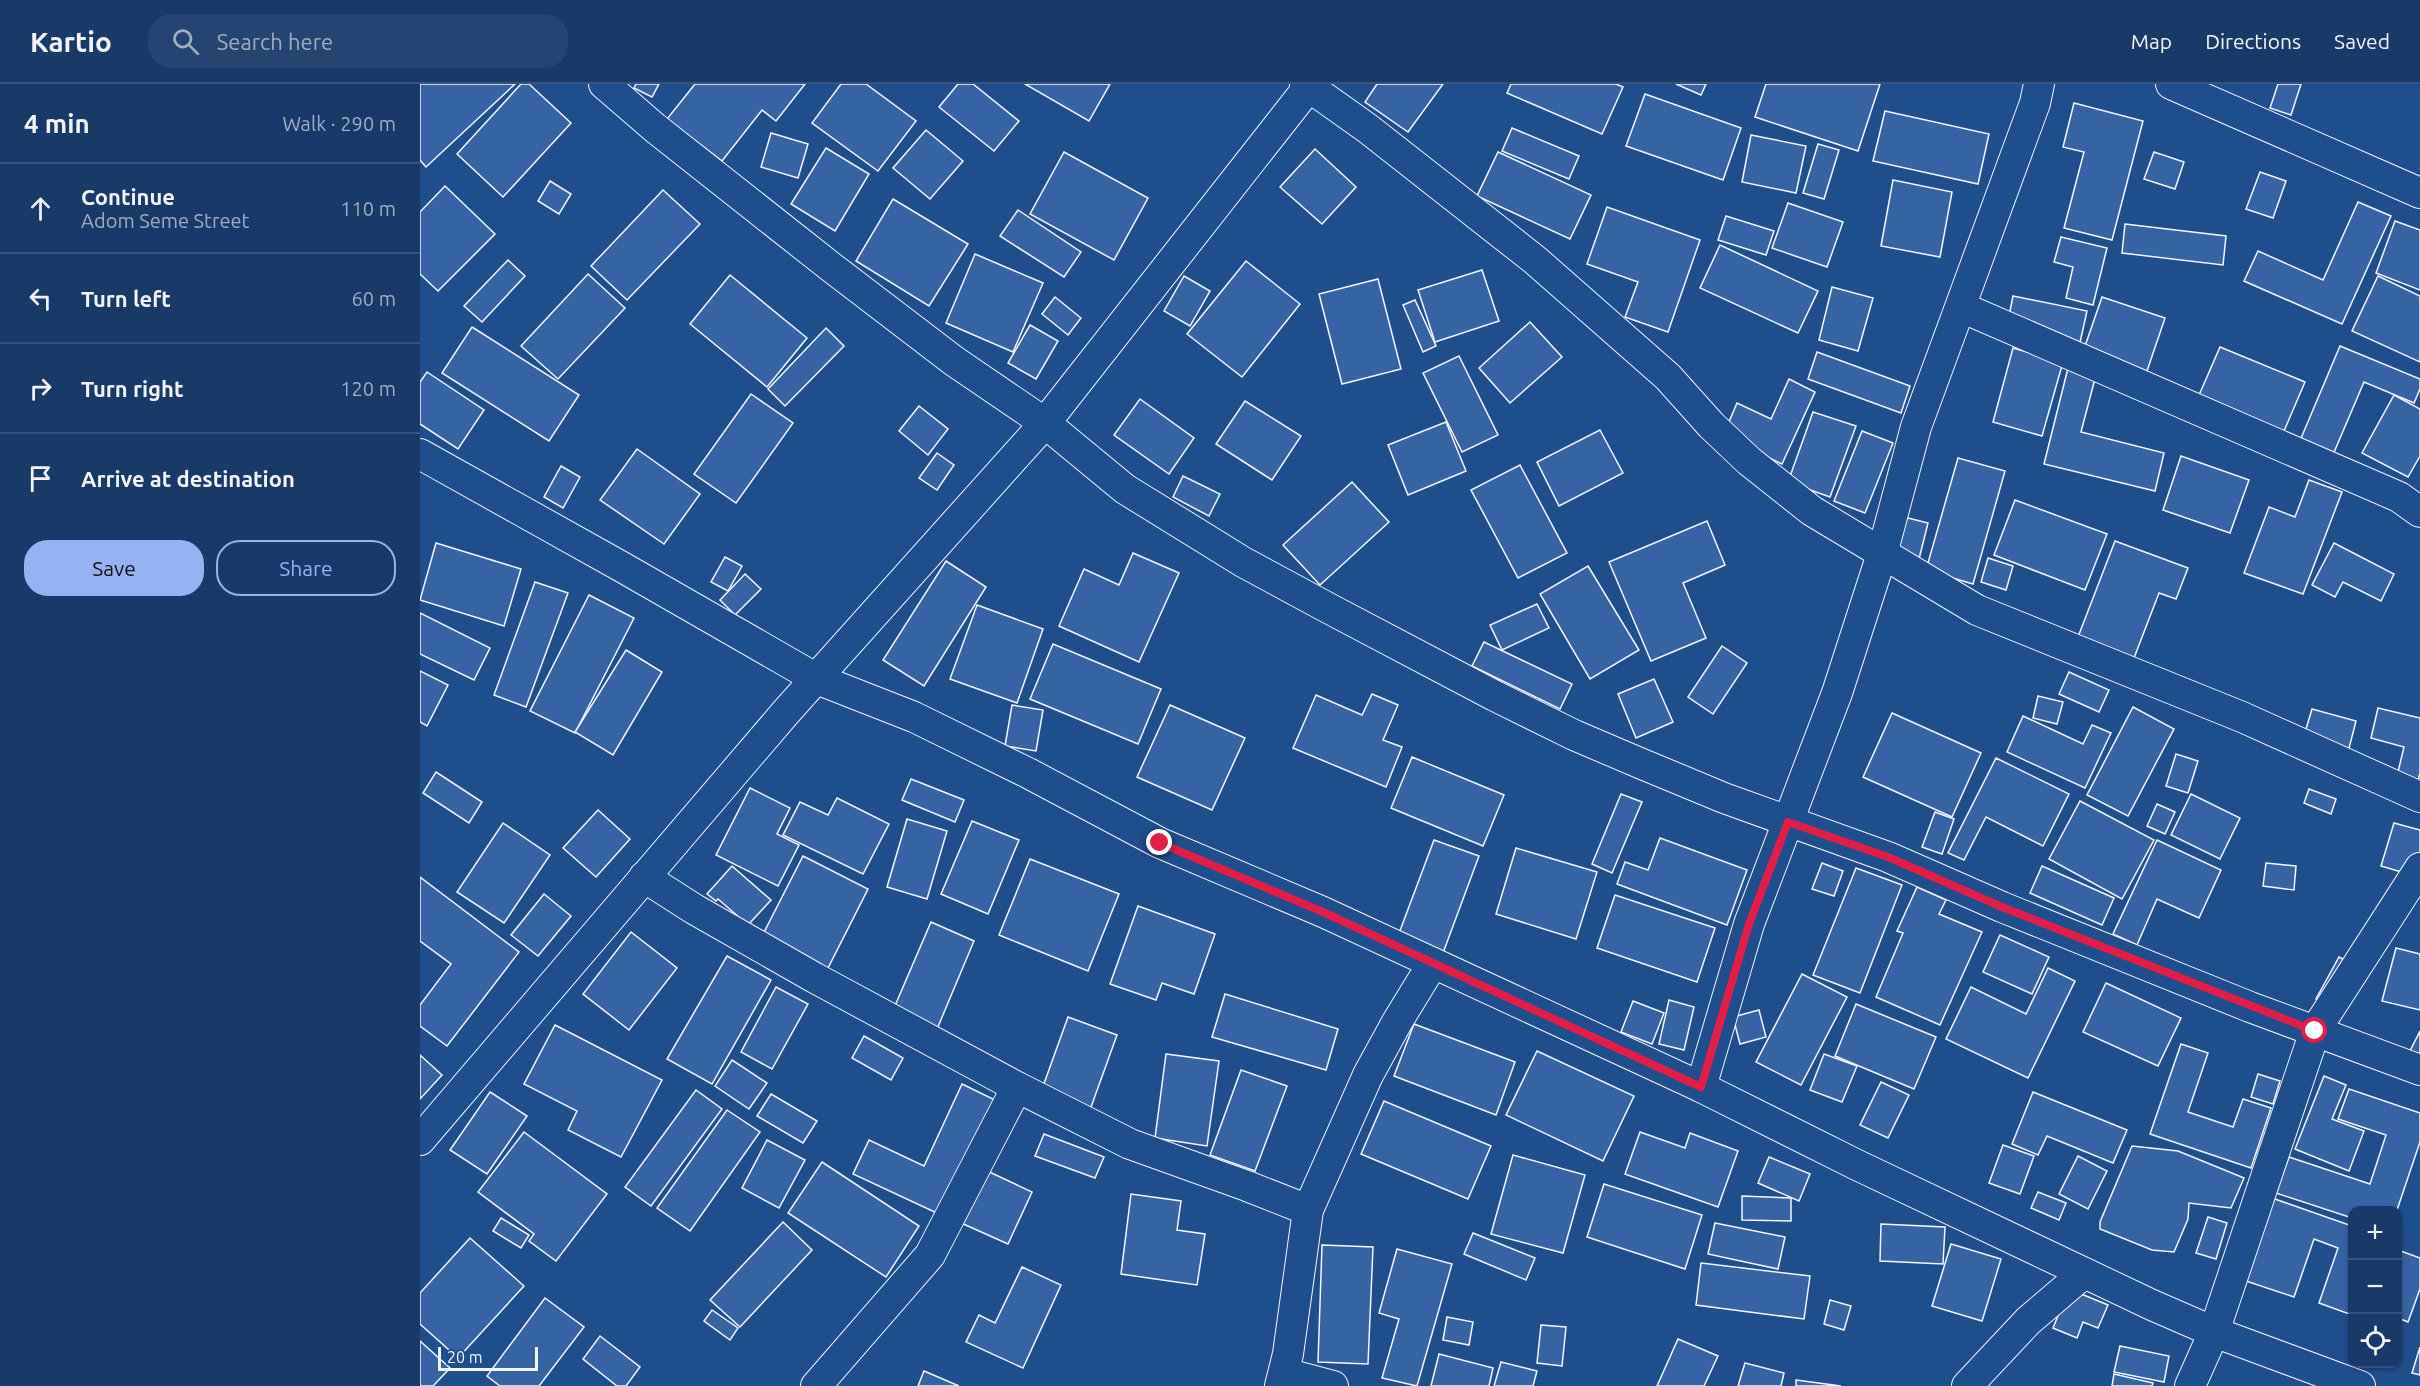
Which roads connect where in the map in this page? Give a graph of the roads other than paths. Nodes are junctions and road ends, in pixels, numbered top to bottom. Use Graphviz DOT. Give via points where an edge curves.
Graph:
graph roads {
  1 [pos="604,84"];
  2 [pos="2039,84"];
  3 [pos="2171,84"];
  4 [pos="1308,85"];
  5 [pos="2420,193"];
  6 [pos="1961,307"];
  7 [pos="1045,423"];
  8 [pos="420,454"];
  9 [pos="2420,512"];
  10 [pos="1882,554"];
  11 [pos="817,679"];
  12 [pos="2420,797"];
  13 [pos="1788,822"];
  14 [pos="2420,868"];
  15 [pos="644,877"];
  16 [pos="1433,963"];
  17 [pos="2315,1031"];
  18 [pos="2420,1070"];
  19 [pos="1017,1087"];
  20 [pos="1701,1087"];
  21 [pos="420,1140"];
  22 [pos="1308,1210"];
  23 [pos="2084,1273"];
  24 [pos="2214,1332"];
  25 [pos="1282,1380"];
  26 [pos="816,1386"];
  27 [pos="1333,1386"];
  28 [pos="1967,1386"];
  29 [pos="2190,1386"];
  30 [pos="2360,1386"];
  1 -- 7 [label="street" via="831,267 954,361"];
  2 -- 6 [label="street"];
  3 -- 5 [label="street"];
  4 -- 7 [label="street"];
  4 -- 10 [label="street" via="1535,260 1668,377 1749,461 1812,511"];
  6 -- 9 [label="street" via="2398,497"];
  6 -- 10 [label="street" via="1916,427"];
  7 -- 11 [label="street"];
  7 -- 13 [label="street" via="1125,489 1320,604 1574,735"];
  8 -- 11 [label="street"];
  10 -- 12 [label="street" via="1977,610 2242,717"];
  10 -- 13 [label="street" via="1837,693"];
  11 -- 15 [label="street"];
  11 -- 16 [label="street" via="914,717 1160,843"];
  13 -- 17 [label="street" via="1888,857 2013,912"];
  13 -- 20 [label="street" via="1749,924"];
  14 -- 17 [label="street"];
  15 -- 19 [label="street" via="814,978"];
  15 -- 21 [label="street"];
  16 -- 20 [label="street"];
  16 -- 22 [label="street" via="1368,1075"];
  17 -- 18 [label="street"];
  17 -- 24 [label="street"];
  19 -- 22 [label="street" via="1130,1144"];
  19 -- 26 [label="street" via="930,1255"];
  20 -- 23 [label="street"];
  22 -- 25 [label="street"];
  23 -- 24 [label="street"];
  23 -- 28 [label="street" via="2028,1321"];
  24 -- 29 [label="street"];
  24 -- 30 [label="street"];
  25 -- 27 [label="street"];
}
